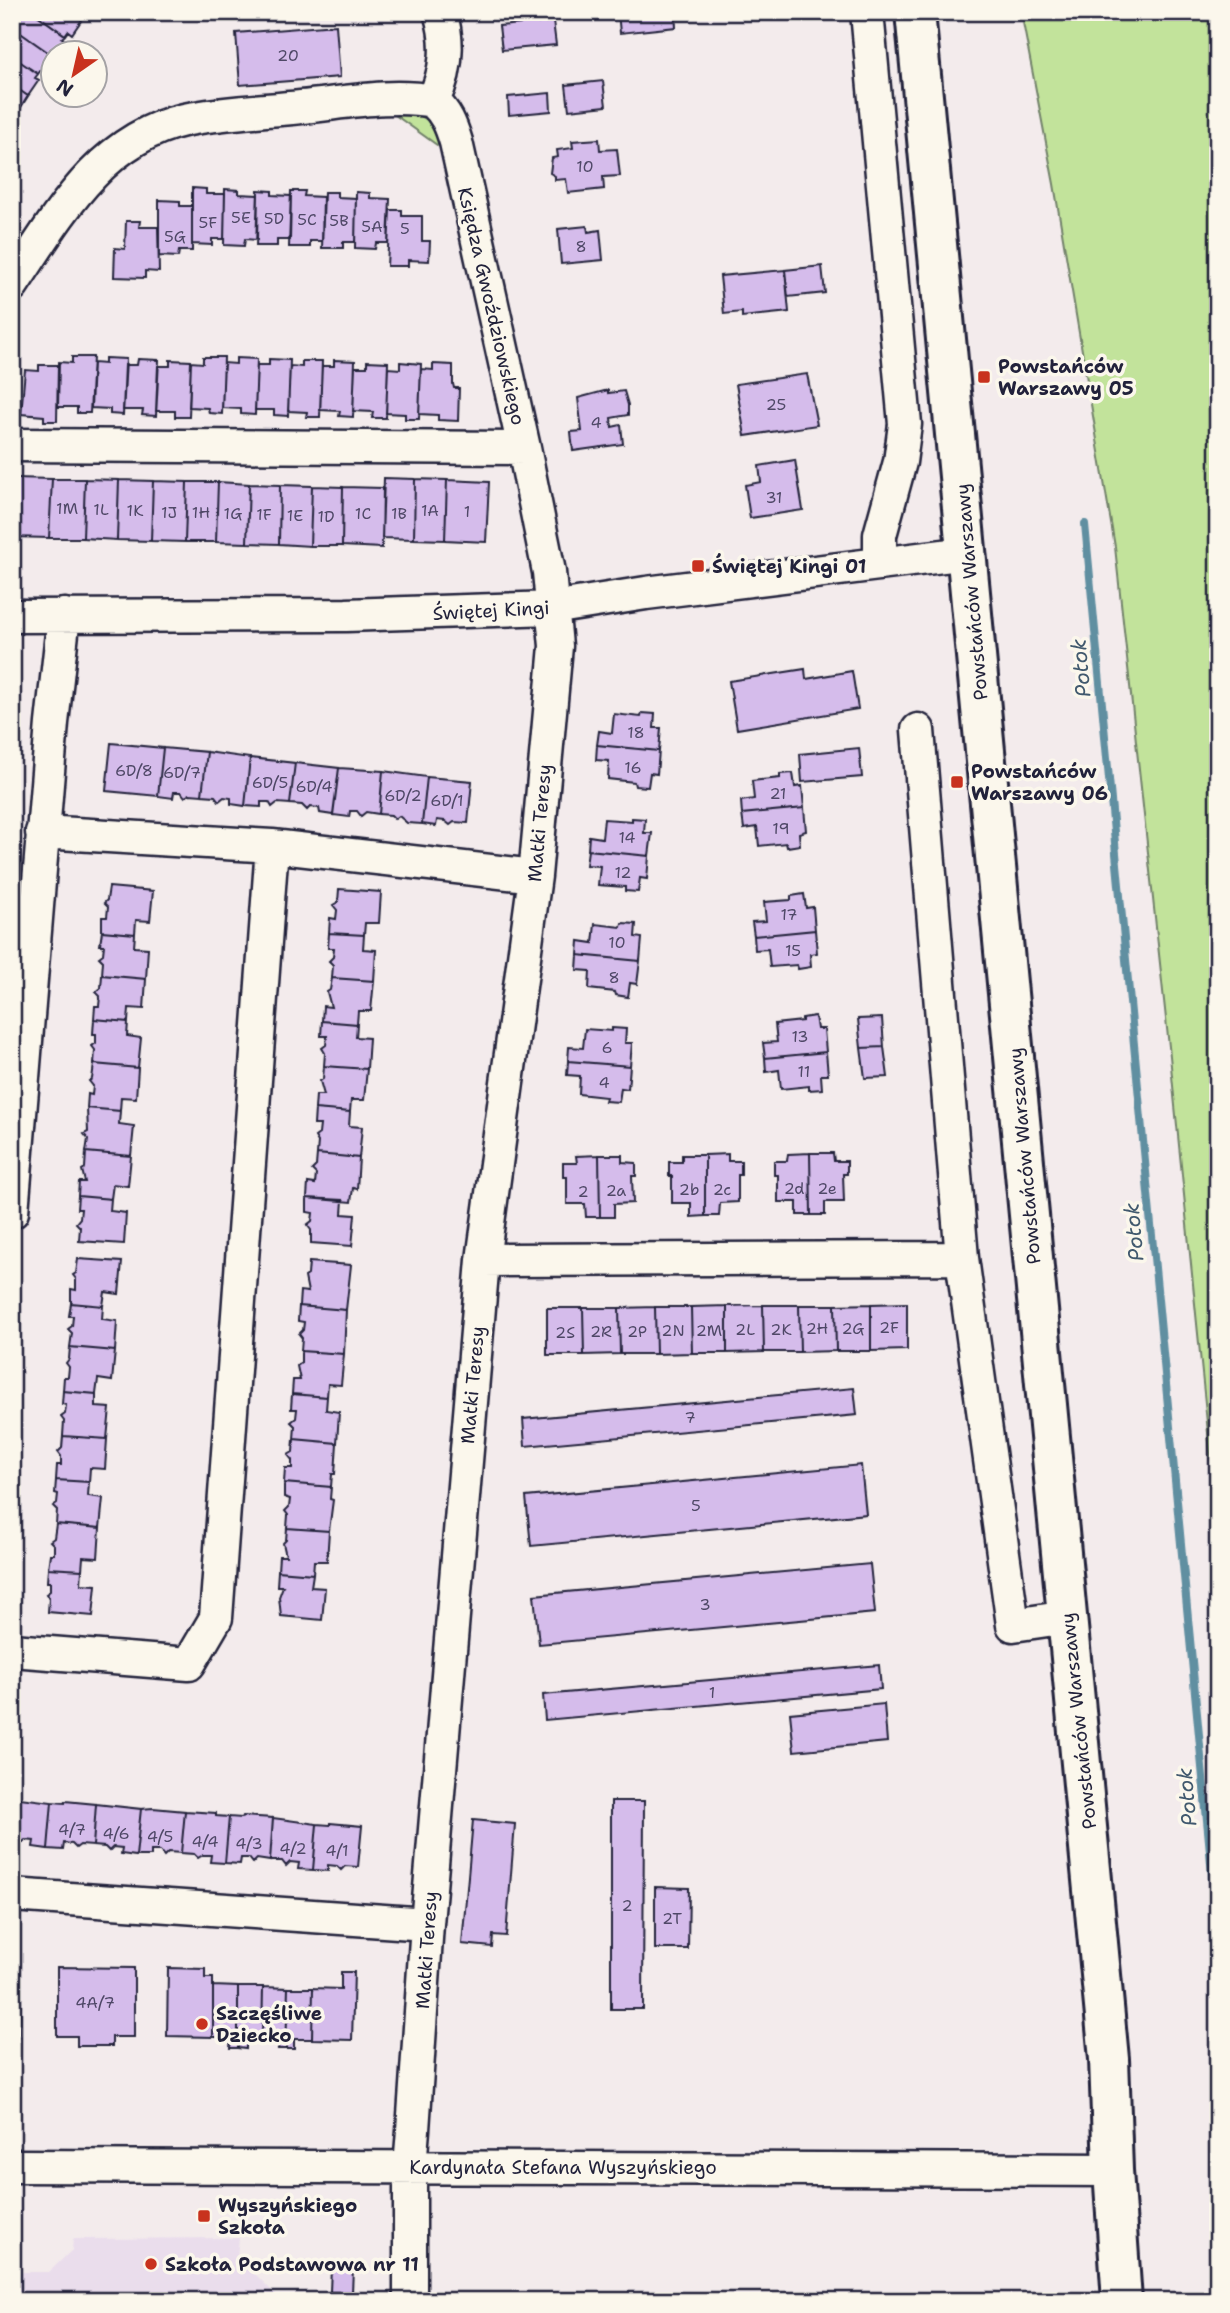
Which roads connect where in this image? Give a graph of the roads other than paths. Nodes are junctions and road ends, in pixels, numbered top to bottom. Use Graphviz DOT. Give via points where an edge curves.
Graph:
graph roads {
  1 [pos="440,12"];
  2 [pos="867,12"];
  3 [pos="915,12"];
  4 [pos="433,102"];
  5 [pos="12,285"];
  6 [pos="12,445"];
  7 [pos="524,448"];
  8 [pos="967,554"];
  9 [pos="880,564"];
  10 [pos="552,608"];
  11 [pos="64,615"];
  12 [pos="12,616"];
  13 [pos="918,730"];
  14 [pos="42,831"];
  15 [pos="272,846"];
  16 [pos="535,876"];
  17 [pos="12,1212"];
  18 [pos="962,1258"];
  19 [pos="483,1260"];
  20 [pos="1068,1617"];
  21 [pos="12,1650"];
  22 [pos="12,1895"];
  23 [pos="428,1924"];
  24 [pos="12,2166"];
  25 [pos="410,2166"];
  26 [pos="1113,2170"];
  27 [pos="410,2301"];
  28 [pos="1122,2301"];
  1 -- 4 [label="street" via="446,62"];
  2 -- 9 [label="street" via="905,424 880,535"];
  3 -- 8 [label="street, Powstańców Warszawy"];
  4 -- 5 [label="street" via="401,98 217,115 182,120 152,131 114,153 76,190"];
  4 -- 7 [label="street, Księdza Gwoździowskiego" via="451,124 456,142"];
  6 -- 7 [label="street"];
  7 -- 10 [label="street, Księdza Gwoździowskiego"];
  8 -- 9 [label="street, Świętej Kingi"];
  8 -- 20 [label="street, Powstańców Warszawy"];
  9 -- 10 [label="street, Świętej Kingi"];
  10 -- 11 [label="street, Świętej Kingi" via="346,615"];
  10 -- 16 [label="street, Matki Teresy" via="556,646"];
  11 -- 12 [label="street, Świętej Kingi"];
  11 -- 14 [label="street"];
  13 -- 18 [label="street"];
  14 -- 15 [label="street"];
  14 -- 17 [label="street"];
  15 -- 16 [label="street"];
  15 -- 21 [label="street" via="215,1618 189,1664"];
  16 -- 19 [label="street, Matki Teresy"];
  18 -- 19 [label="street"];
  18 -- 20 [label="street" via="1013,1625"];
  19 -- 23 [label="street, Matki Teresy"];
  20 -- 26 [label="street, Powstańców Warszawy" via="1109,2059"];
  22 -- 23 [label="street"];
  23 -- 25 [label="street, Matki Teresy"];
  24 -- 25 [label="street, Kardynała Stefana Wyszyńskiego"];
  25 -- 26 [label="street, Kardynała Stefana Wyszyńskiego"];
  25 -- 27 [label="street, Matki Teresy"];
  26 -- 28 [label="street, Powstańców Warszawy"];
}
